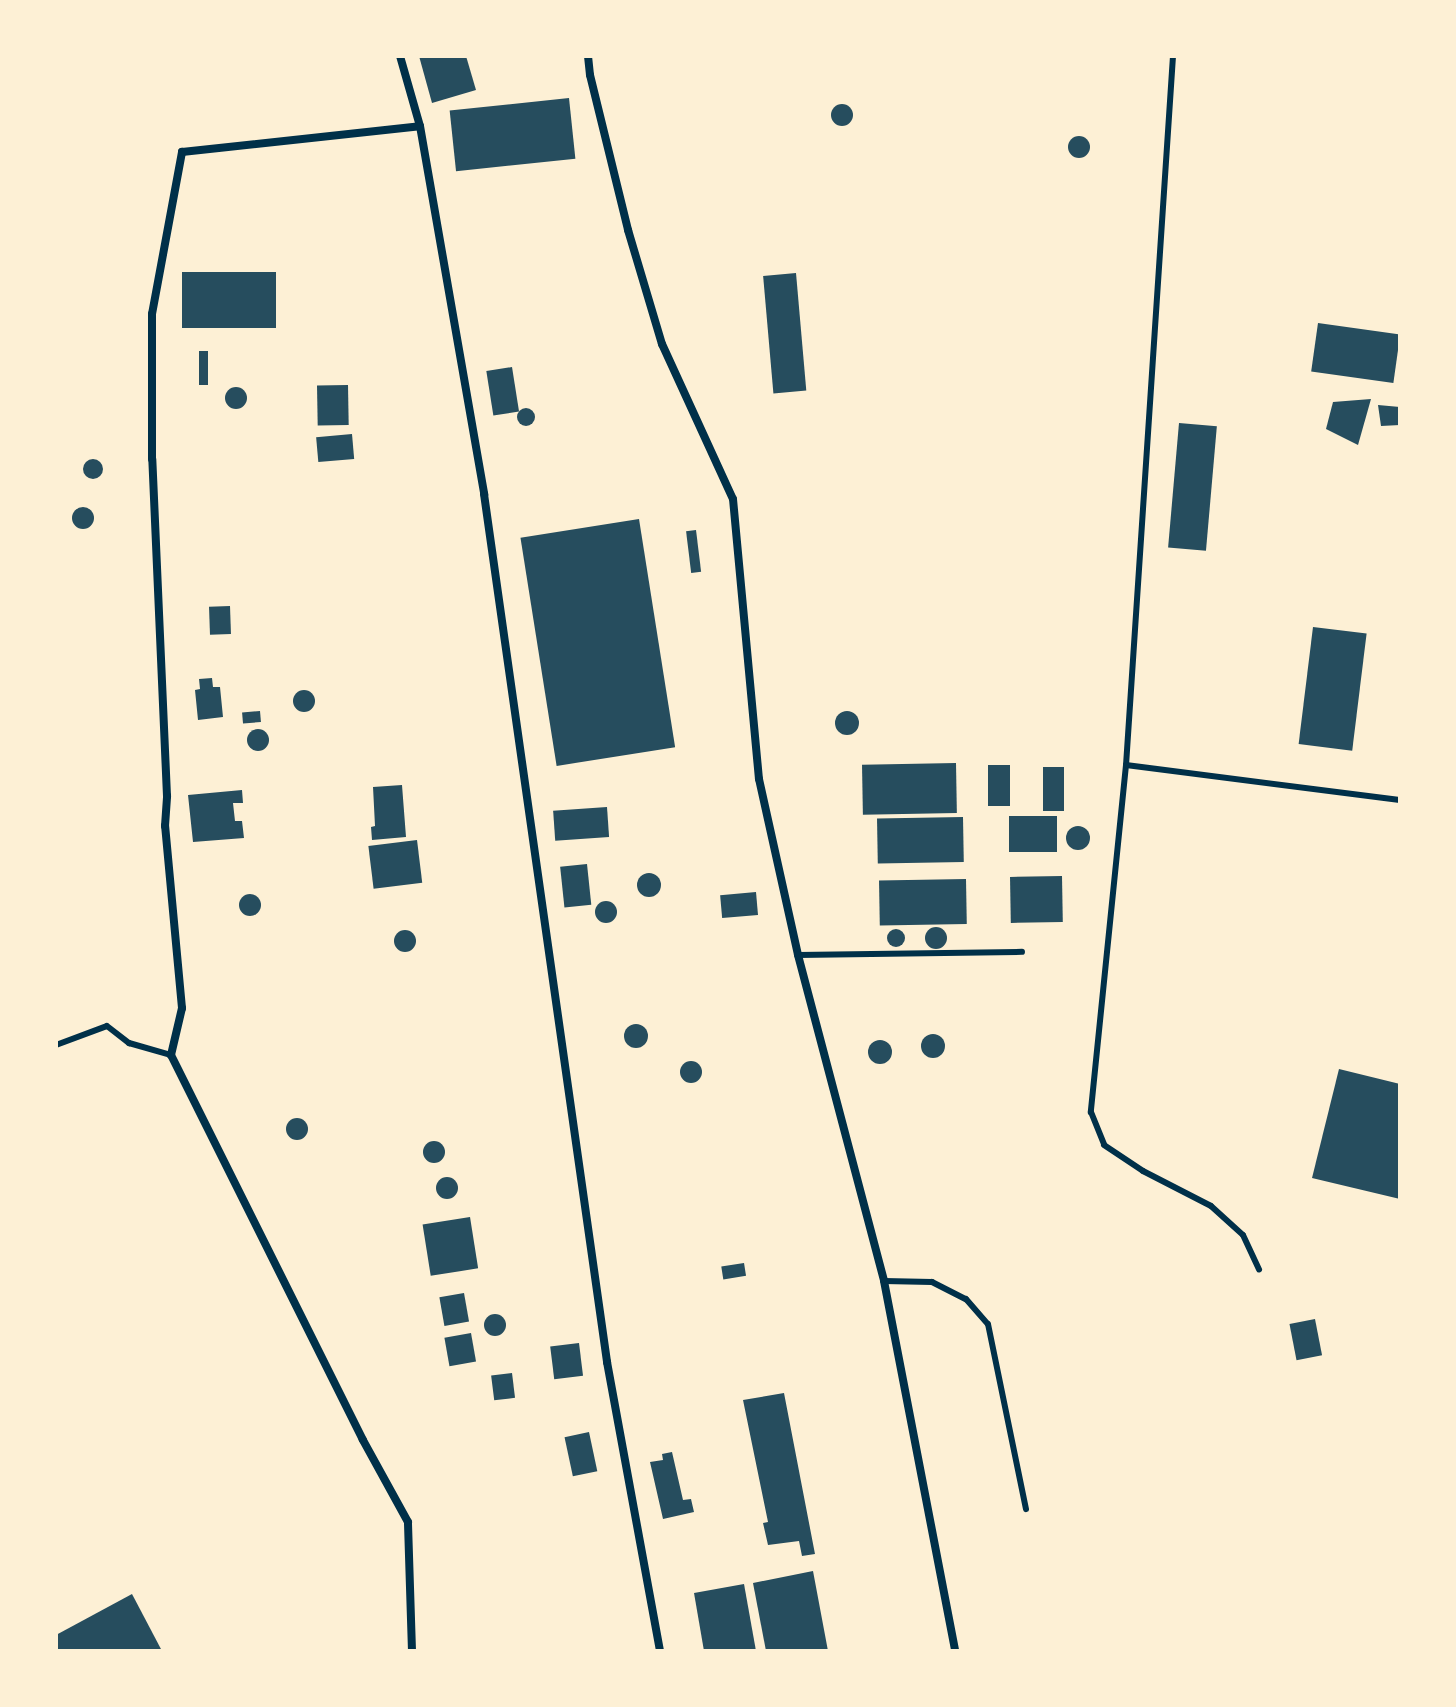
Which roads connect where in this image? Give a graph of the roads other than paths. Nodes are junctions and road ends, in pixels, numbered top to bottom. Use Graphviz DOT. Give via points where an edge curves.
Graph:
graph roads {
  1 [pos="400,56"];
  2 [pos="588,56"];
  3 [pos="1173,56"];
  4 [pos="420,126"];
  5 [pos="1126,765"];
  6 [pos="1400,800"];
  7 [pos="1022,952"];
  8 [pos="798,955"];
  9 [pos="56,1045"];
  10 [pos="171,1055"];
  11 [pos="1259,1269"];
  12 [pos="884,1281"];
  13 [pos="1026,1509"];
  14 [pos="412,1651"];
  15 [pos="660,1651"];
  16 [pos="955,1651"];
  1 -- 4 [label="street"];
  2 -- 8 [label="street" via="628,230 662,344 733,499 759,779"];
  3 -- 5 [label="lane"];
  4 -- 10 [label="street" via="182,152 152,314 165,826 182,1008"];
  4 -- 15 [label="street" via="484,494 607,1362"];
  5 -- 6 [label="lane"];
  5 -- 11 [label="lane" via="1091,1112 1104,1145 1211,1206 1243,1235"];
  7 -- 8 [label="lane"];
  8 -- 12 [label="street"];
  9 -- 10 [label="lane" via="107,1026 129,1043"];
  10 -- 14 [label="street" via="408,1522"];
  12 -- 13 [label="lane" via="932,1282 966,1299 988,1324"];
  12 -- 16 [label="street"];
}
